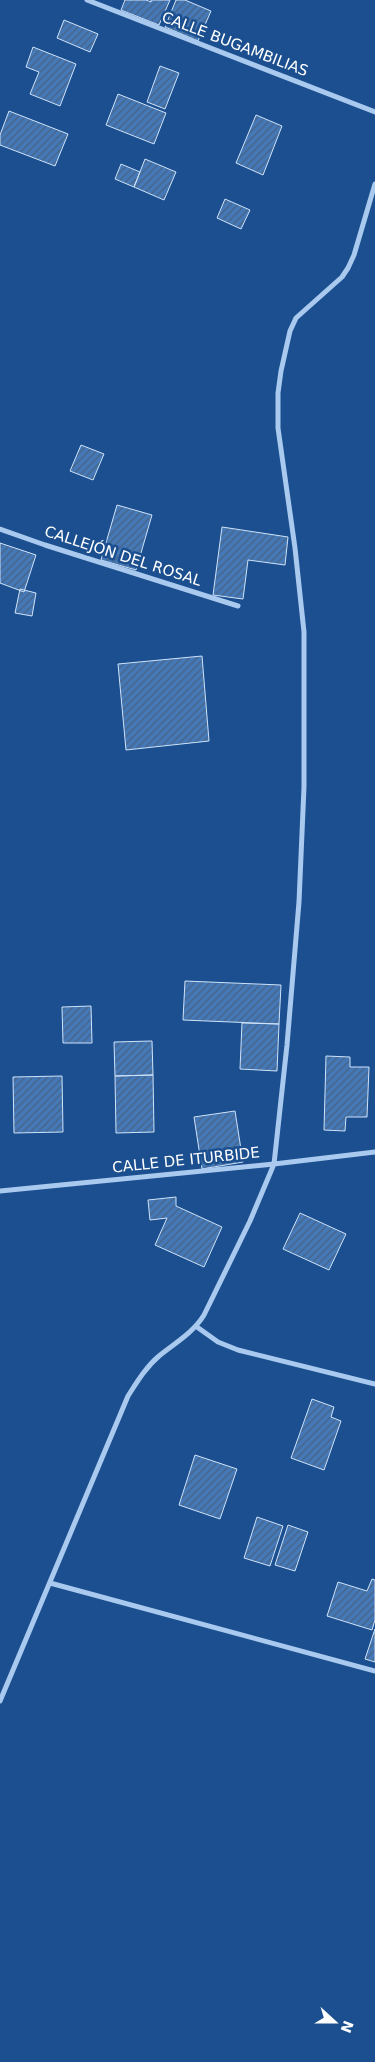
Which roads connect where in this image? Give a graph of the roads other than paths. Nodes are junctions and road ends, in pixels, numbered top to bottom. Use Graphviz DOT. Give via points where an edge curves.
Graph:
graph roads {
  1 [pos="87,0"];
  2 [pos="375,112"];
  3 [pos="375,184"];
  4 [pos="0,529"];
  5 [pos="238,606"];
  6 [pos="375,1152"];
  7 [pos="274,1164"];
  8 [pos="0,1191"];
  9 [pos="197,1327"];
  10 [pos="375,1384"];
  11 [pos="50,1583"];
  12 [pos="375,1671"];
  13 [pos="0,1701"];
  1 -- 2 [label="street, CALLE BUGAMBILIAS"];
  3 -- 7 [label="street" via="348,268 335,284 301,312 293,324 280,371 278,428 304,632 304,788 299,902"];
  4 -- 5 [label="street, CALLEJÓN DEL ROSAL"];
  6 -- 7 [label="street, CALLE DE ITURBIDE"];
  7 -- 8 [label="street, CALLE DE ITURBIDE"];
  7 -- 9 [label="street" via="250,1221"];
  9 -- 10 [label="street" via="218,1342 238,1350"];
  9 -- 11 [label="street" via="147,1368 128,1396"];
  11 -- 12 [label="street"];
  11 -- 13 [label="street"];
}
